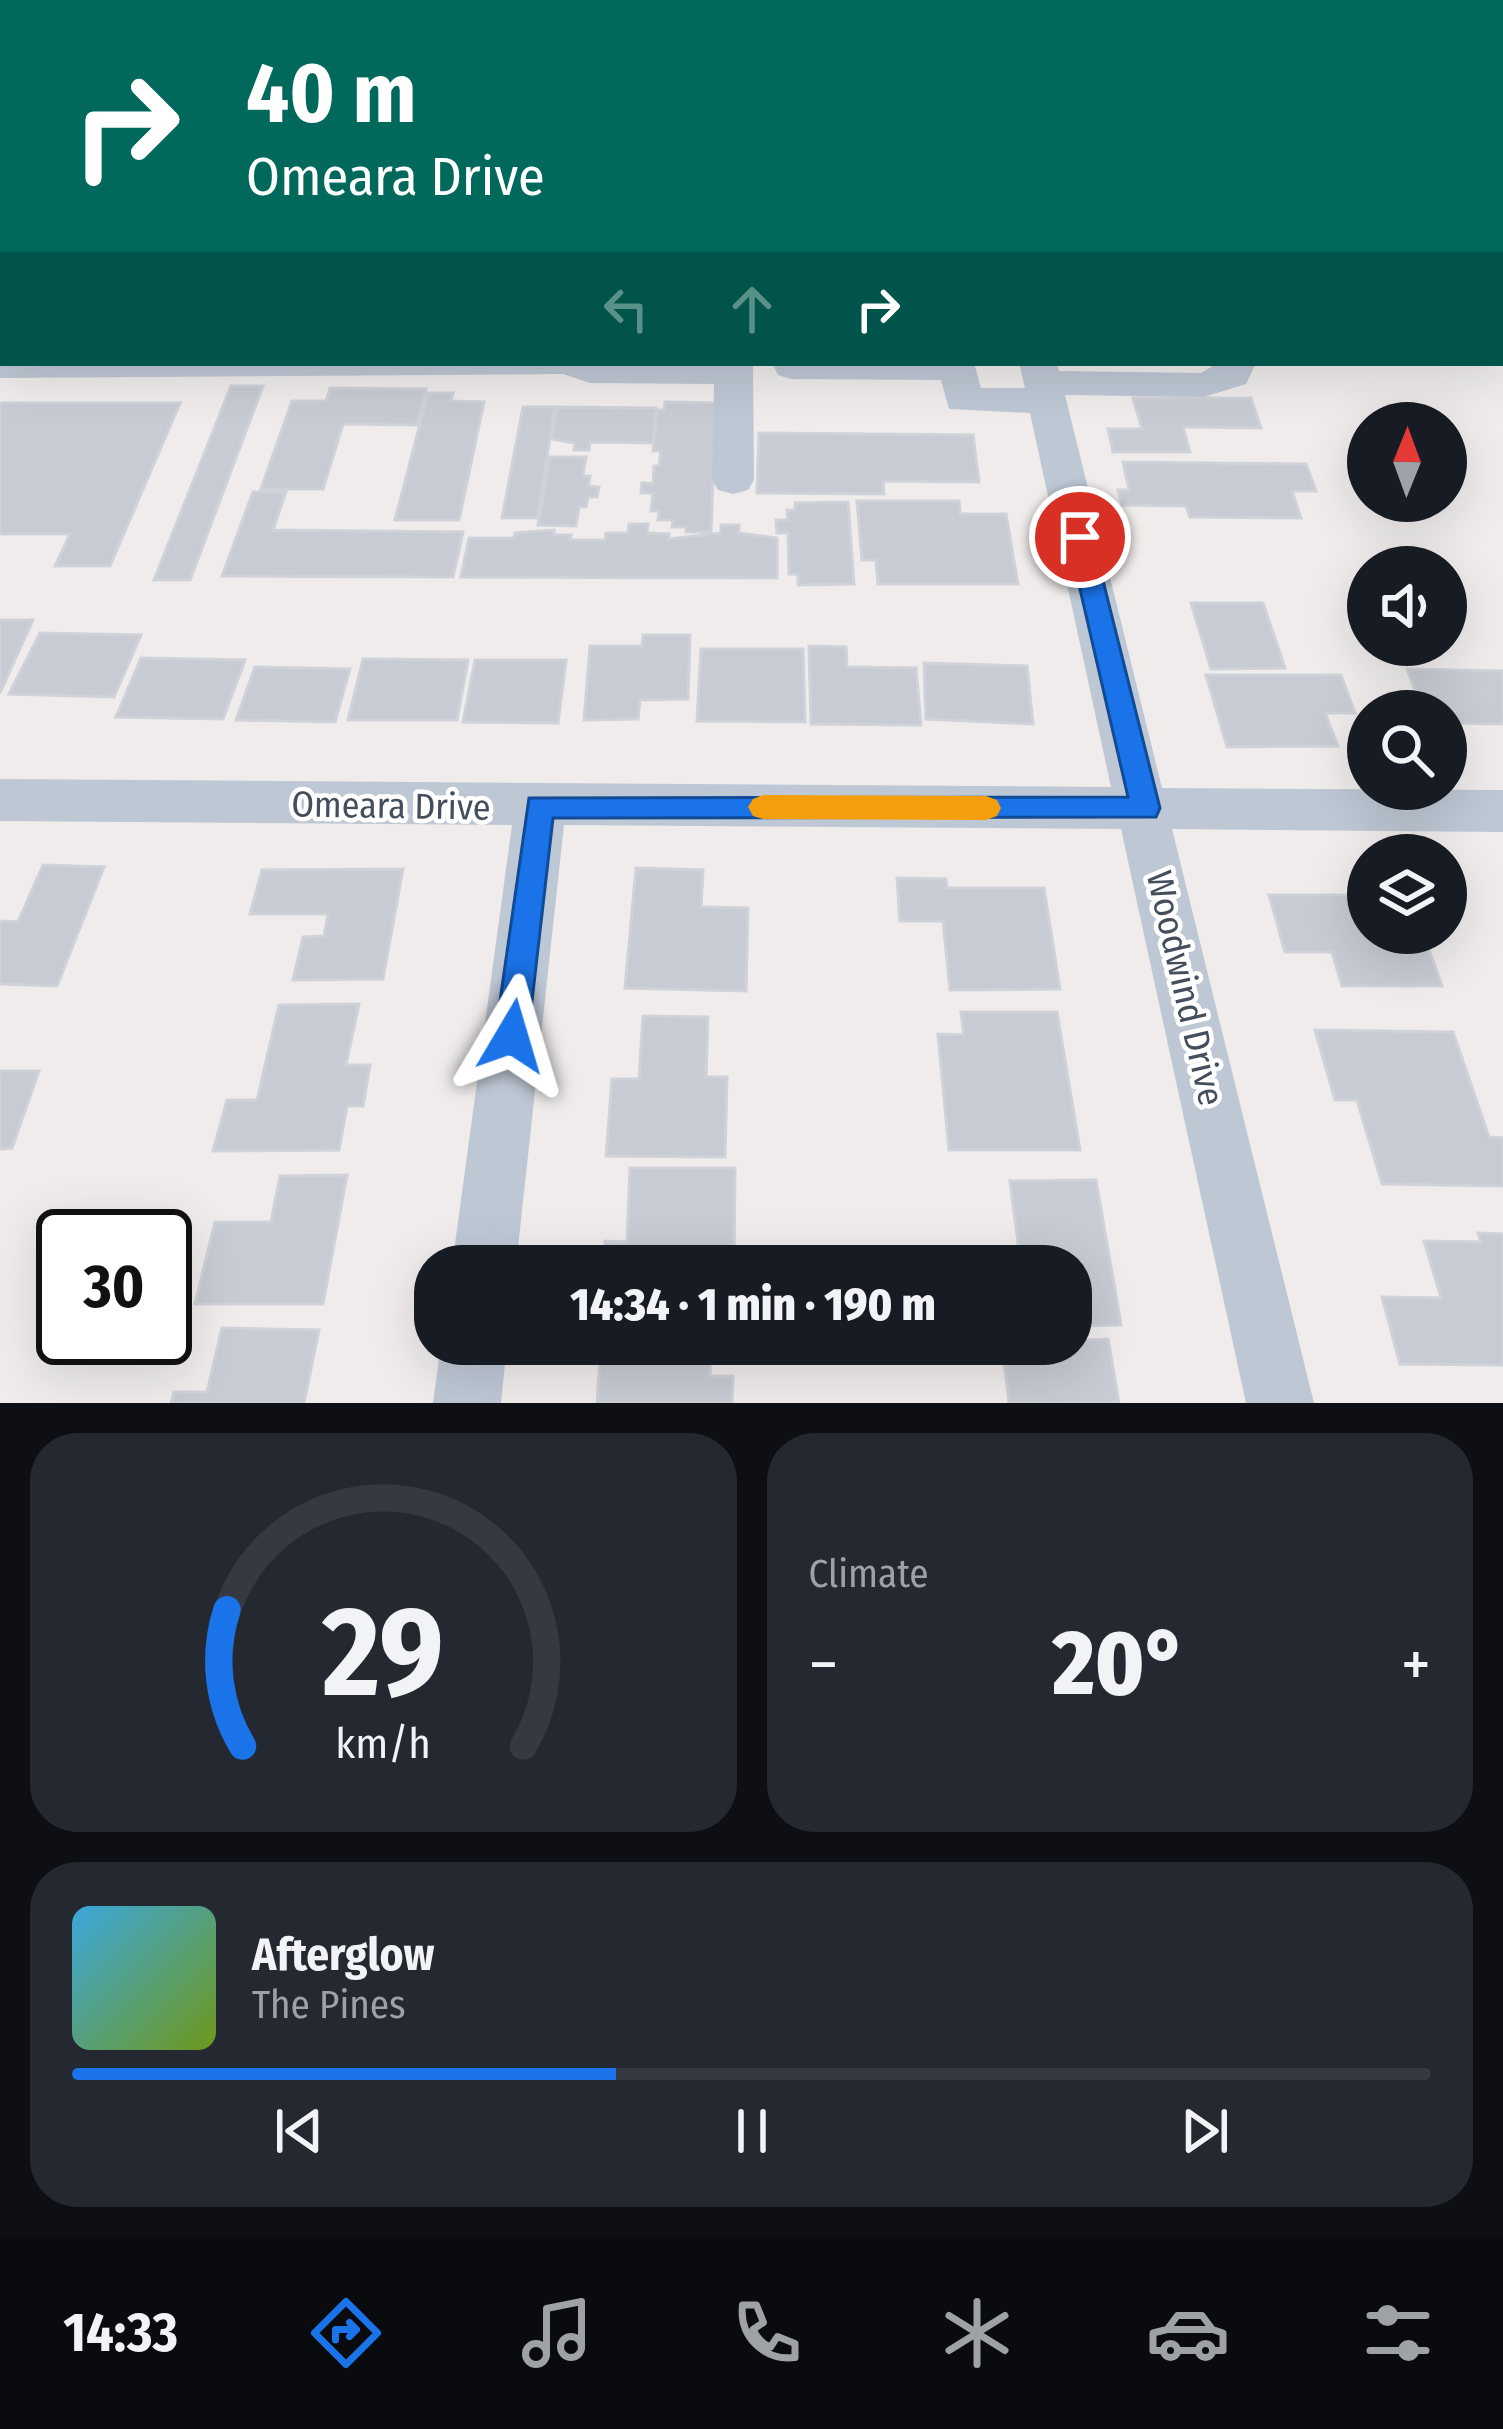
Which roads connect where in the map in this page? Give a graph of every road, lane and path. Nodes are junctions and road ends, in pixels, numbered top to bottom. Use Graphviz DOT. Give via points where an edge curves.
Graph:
graph roads {
  1 [pos="576,366"];
  2 [pos="791,366"];
  3 [pos="957,366"];
  4 [pos="1236,366"];
  5 [pos="734,367"];
  6 [pos="1043,382"];
  7 [pos="733,480"];
  8 [pos="0,800"];
  9 [pos="540,806"];
  10 [pos="1145,808"];
  11 [pos="1503,811"];
  12 [pos="487,1245"];
  13 [pos="472,1365"];
  14 [pos="467,1403"];
  15 [pos="1280,1403"];
  1 -- 5 [label="street"];
  2 -- 3 [label="street"];
  3 -- 6 [label="street" via="963,400"];
  4 -- 6 [label="street" via="1232,376 1204,386"];
  5 -- 7 [label="street"];
  6 -- 10 [label="street, Woodwind Drive"];
  8 -- 9 [label="street, Omeara Drive"];
  9 -- 10 [label="street, Omeara Drive"];
  9 -- 12 [label="street"];
  10 -- 11 [label="street, Omeara Drive"];
  10 -- 15 [label="street, Woodwind Drive"];
  13 -- 14 [label="street"];
}
